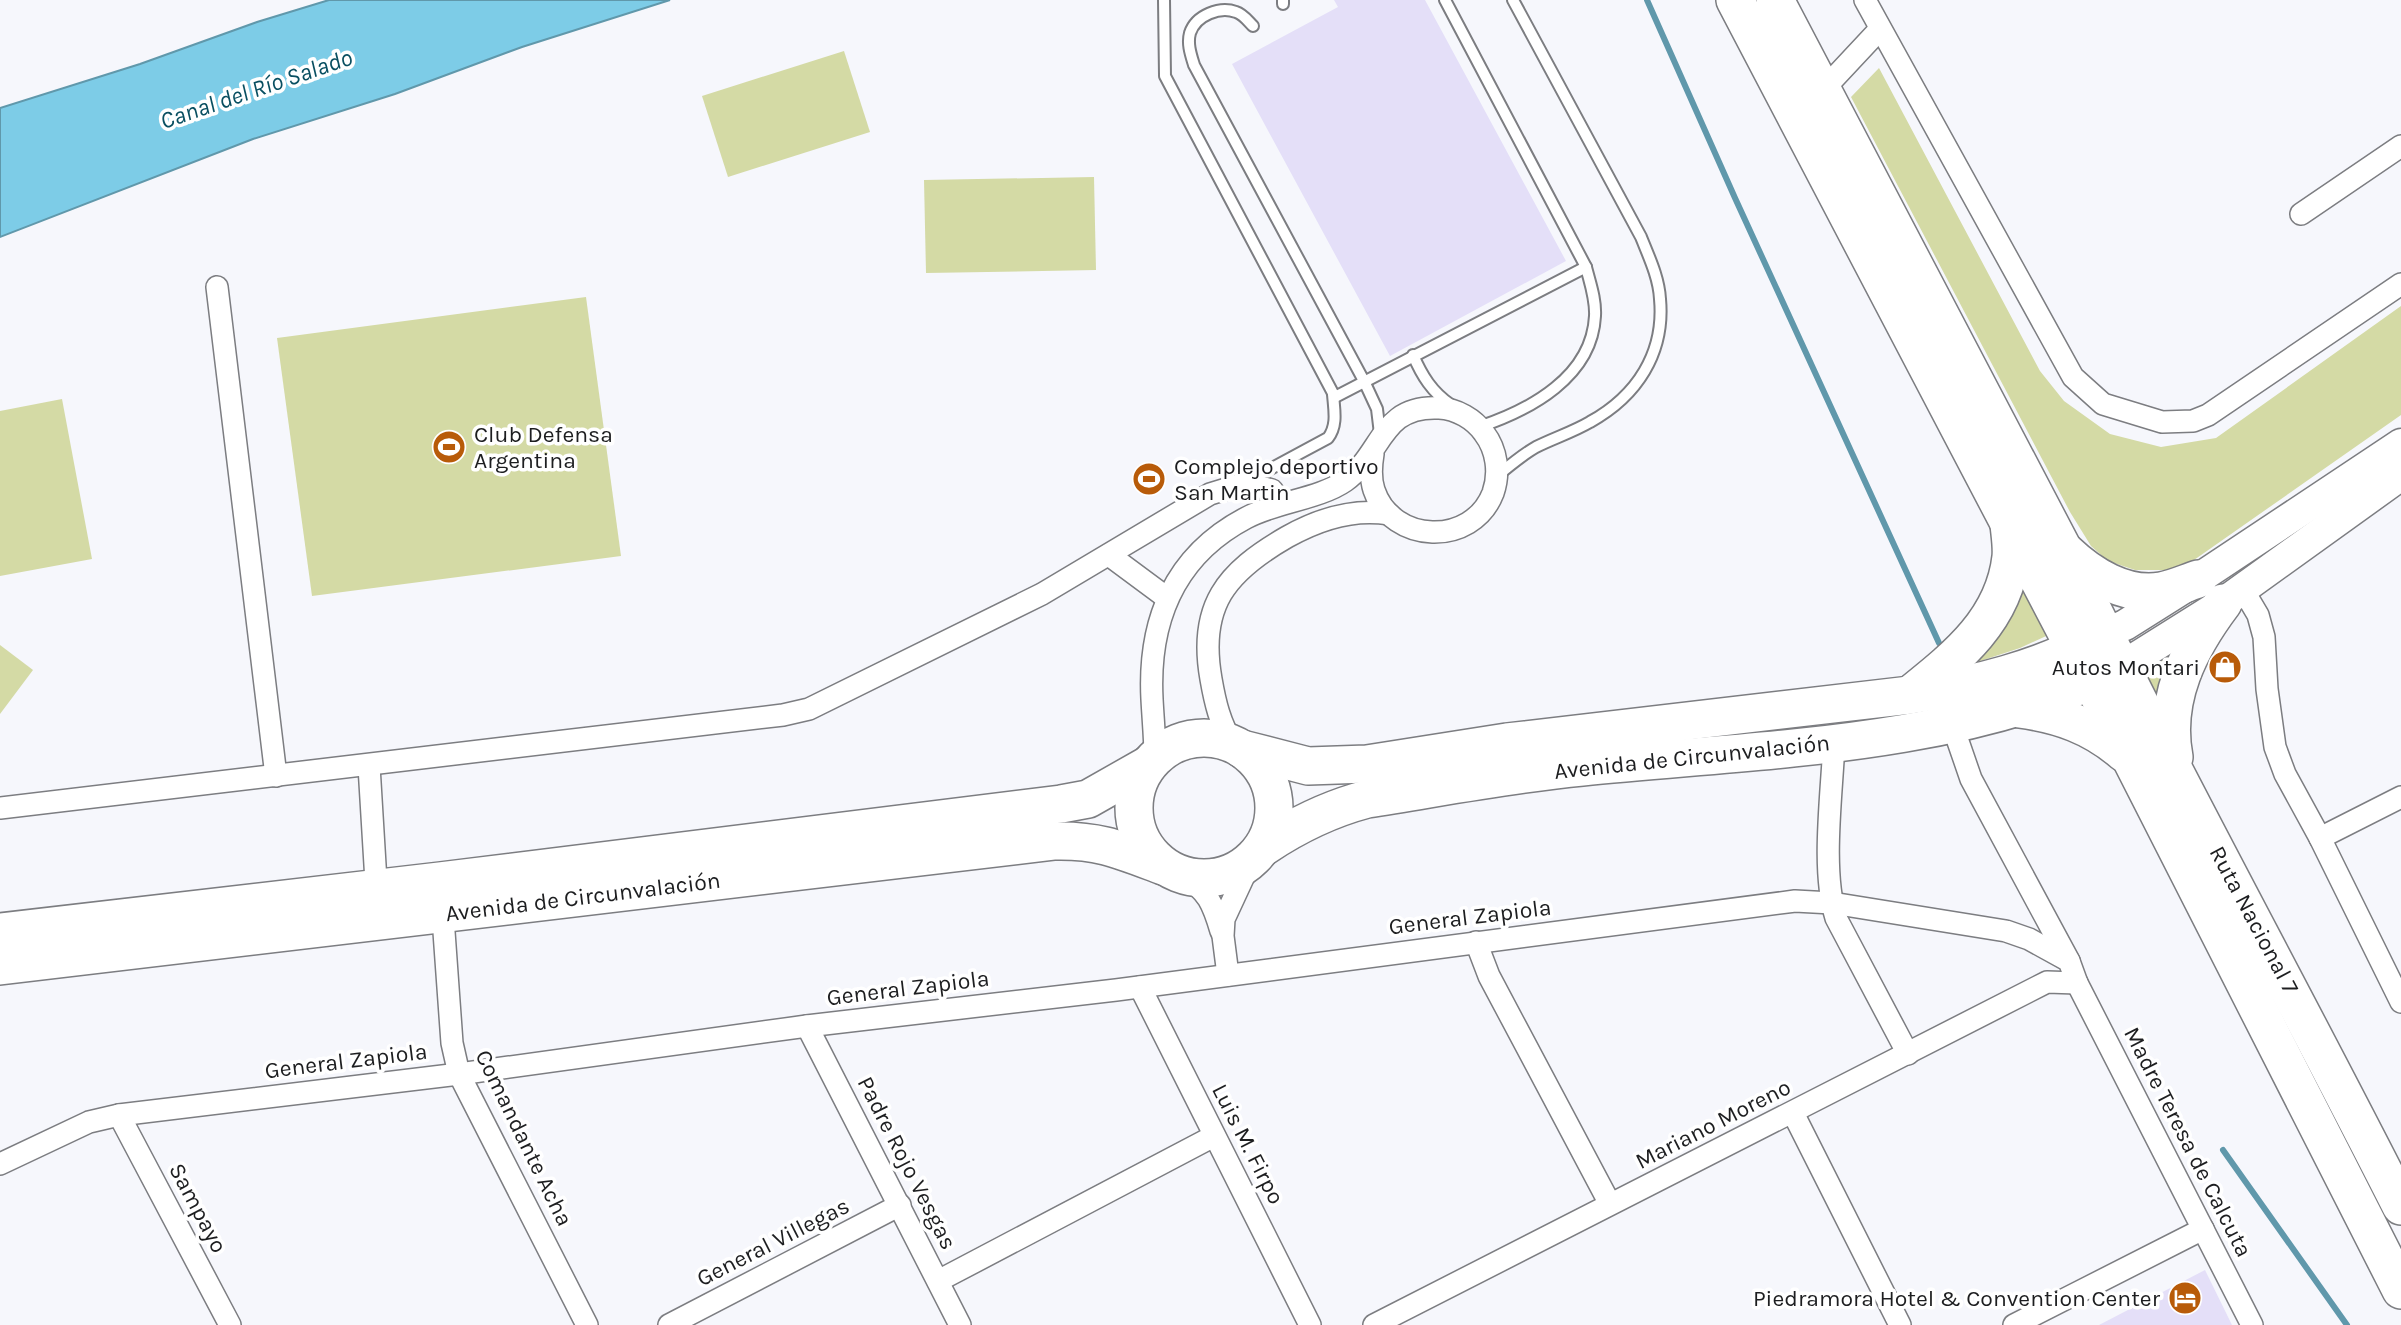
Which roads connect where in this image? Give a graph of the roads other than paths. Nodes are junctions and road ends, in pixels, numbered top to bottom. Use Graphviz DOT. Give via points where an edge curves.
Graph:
graph roads {
  1 [pos="1164,0"];
  2 [pos="1445,0"];
  3 [pos="1513,0"];
  4 [pos="1735,0"];
  5 [pos="1775,0"];
  6 [pos="1865,0"];
  7 [pos="1254,26"];
  8 [pos="1880,29"];
  9 [pos="1822,91"];
  10 [pos="2401,146"];
  11 [pos="2301,214"];
  12 [pos="1586,267"];
  13 [pos="2401,284"];
  14 [pos="217,287"];
  15 [pos="1413,355"];
  16 [pos="1364,381"];
  17 [pos="1333,394"];
  18 [pos="1472,421"];
  19 [pos="2401,444"];
  20 [pos="1376,445"];
  21 [pos="2401,475"];
  22 [pos="1497,476"];
  23 [pos="1246,483"];
  24 [pos="1281,503"];
  25 [pos="1389,514"];
  26 [pos="2009,523"];
  27 [pos="2063,550"];
  28 [pos="1109,555"];
  29 [pos="2221,590"];
  30 [pos="1167,598"];
  31 [pos="2098,658"];
  32 [pos="1910,695"];
  33 [pos="2014,708"];
  34 [pos="1952,724"];
  35 [pos="1834,743"];
  36 [pos="1237,746"];
  37 [pos="2129,758"];
  38 [pos="1152,761"];
  39 [pos="369,766"];
  40 [pos="2176,772"];
  41 [pos="276,776"];
  42 [pos="2401,797"];
  43 [pos="0,808"];
  44 [pos="2320,838"];
  45 [pos="1257,855"];
  46 [pos="1173,871"];
  47 [pos="441,897"];
  48 [pos="1832,903"];
  49 [pos="378,904"];
  50 [pos="0,932"];
  51 [pos="1223,936"];
  52 [pos="1476,942"];
  53 [pos="2069,961"];
  54 [pos="0,966"];
  55 [pos="1228,975"];
  56 [pos="2077,983"];
  57 [pos="1140,987"];
  58 [pos="2401,1002"];
  59 [pos="807,1026"];
  60 [pos="1908,1054"];
  61 [pos="459,1074"];
  62 [pos="1793,1114"];
  63 [pos="119,1115"];
  64 [pos="1214,1136"];
  65 [pos="0,1164"];
  66 [pos="1611,1204"];
  67 [pos="900,1205"];
  68 [pos="2401,1206"];
  69 [pos="2203,1228"];
  70 [pos="938,1281"];
  71 [pos="2401,1290"];
  72 [pos="230,1325"];
  73 [pos="587,1325"];
  74 [pos="669,1325"];
  75 [pos="960,1325"];
  76 [pos="1310,1325"];
  77 [pos="1374,1325"];
  78 [pos="1900,1325"];
  79 [pos="2014,1325"];
  80 [pos="2252,1325"];
  1 -- 17 [label="lane" via="1165,76"];
  2 -- 12 [label="lane"];
  3 -- 22 [label="lane" via="1641,237 1660,297 1661,332 1650,363 1614,407 1534,448"];
  4 -- 26 [label="highway"];
  5 -- 9 [label="highway"];
  6 -- 8 [label="street"];
  7 -- 16 [label="lane" via="1239,13 1223,9 1210,13 1191,31 1189,49"];
  8 -- 9 [label="street"];
  8 -- 13 [label="street" via="2073,377 2103,404 2162,422 2193,421 2208,415"];
  9 -- 27 [label="highway"];
  10 -- 11 [label="street"];
  12 -- 15 [label="lane"];
  12 -- 18 [label="lane" via="1595,318 1576,367 1536,402 1508,417"];
  14 -- 41 [label="street"];
  15 -- 16 [label="lane"];
  15 -- 18 [label="lane" via="1420,373 1439,397"];
  16 -- 17 [label="lane" via="1335,397"];
  16 -- 20 [label="lane" via="1380,422"];
  17 -- 23 [label="lane" via="1334,431 1328,438"];
  18 -- 20 [label="street" via="1447,409 1427,407 1393,422"];
  18 -- 22 [label="street" via="1490,441"];
  19 -- 29 [label="main road"];
  20 -- 24 [label="street" via="1345,481"];
  20 -- 25 [label="street" via="1370,472 1374,491"];
  21 -- 29 [label="main road"];
  22 -- 25 [label="street" via="1483,510 1451,531 1414,530"];
  23 -- 24 [label="street" via="1272,489"];
  23 -- 28 [label="street" via="1210,494"];
  24 -- 30 [label="street" via="1217,536 1178,578"];
  25 -- 36 [label="street" via="1359,512 1304,528 1266,549 1229,581 1210,618 1207,642 1223,729"];
  26 -- 31 [label="highway"];
  26 -- 32 [label="highway" via="2011,556 1992,615 1967,648"];
  27 -- 29 [label="highway" via="2098,578 2145,592"];
  27 -- 31 [label="highway"];
  28 -- 30 [label="street"];
  28 -- 39 [label="street" via="1042,594 809,709"];
  29 -- 31 [label="main road" via="2125,625"];
  29 -- 40 [label="highway" via="2175,692 2170,727"];
  29 -- 44 [label="street" via="2258,615 2275,747"];
  30 -- 38 [label="street" via="1154,654"];
  31 -- 32 [label="highway, Avenida de Circunvalación"];
  31 -- 33 [label="highway, Avenida de Circunvalación" via="2025,706"];
  31 -- 37 [label="highway"];
  31 -- 40 [label="highway, Ruta Nacional 7"];
  32 -- 36 [label="highway, Avenida de Circunvalación" via="1507,742 1367,764 1308,766"];
  33 -- 34 [label="highway, Avenida de Circunvalación"];
  33 -- 37 [label="highway" via="2069,719 2093,730"];
  34 -- 35 [label="highway, Avenida de Circunvalación"];
  34 -- 53 [label="street, Madre Teresa de Calcuta" via="1970,779"];
  35 -- 45 [label="highway, Avenida de Circunvalación" via="1581,767 1367,799 1313,817"];
  35 -- 48 [label="street" via="1828,878"];
  36 -- 38 [label="highway, Avenida de Circunvalación" via="1214,738 1190,739 1168,747"];
  36 -- 45 [label="highway" via="1255,759 1269,779 1275,801 1274,825"];
  37 -- 71 [label="highway"];
  38 -- 46 [label="highway" via="1138,782 1133,805 1136,828 1146,849"];
  38 -- 47 [label="highway, Avenida de Circunvalación" via="1088,799"];
  39 -- 41 [label="street"];
  39 -- 49 [label="street"];
  40 -- 68 [label="highway, Ruta Nacional 7"];
  41 -- 43 [label="street"];
  42 -- 44 [label="street"];
  44 -- 58 [label="street"];
  45 -- 46 [label="highway, Avenida de Circunvalación" via="1229,875 1207,880"];
  45 -- 51 [label="street" via="1224,919"];
  46 -- 47 [label="highway, Avenida de Circunvalación" via="1102,843 1055,841"];
  46 -- 51 [label="street" via="1200,886 1211,901"];
  47 -- 49 [label="highway, Avenida de Circunvalación"];
  47 -- 61 [label="street, Comandante Acha" via="452,1043"];
  48 -- 52 [label="street, General Zapiola" via="1796,901"];
  48 -- 53 [label="street, General Zapiola" via="2006,931"];
  48 -- 60 [label="street"];
  49 -- 50 [label="highway, Avenida de Circunvalación"];
  49 -- 54 [label="highway, Avenida de Circunvalación"];
  51 -- 55 [label="street"];
  52 -- 55 [label="street, General Zapiola"];
  52 -- 66 [label="street" via="1489,976"];
  53 -- 56 [label="street, Madre Teresa de Calcuta"];
  55 -- 57 [label="street, General Zapiola"];
  56 -- 60 [label="street, Mariano Moreno" via="2047,982"];
  56 -- 69 [label="street, Madre Teresa de Calcuta"];
  57 -- 59 [label="street, General Zapiola"];
  57 -- 64 [label="street, Luis M. Firpo"];
  59 -- 61 [label="street, General Zapiola"];
  59 -- 67 [label="street, Padre Rojo Vesgas"];
  60 -- 62 [label="street, Mariano Moreno"];
  61 -- 63 [label="street, General Zapiola"];
  61 -- 73 [label="street, Comandante Acha"];
  62 -- 66 [label="street, Mariano Moreno"];
  62 -- 78 [label="street"];
  63 -- 65 [label="street, General Zapiola" via="89,1122"];
  63 -- 72 [label="street, Sampayo"];
  64 -- 70 [label="street"];
  64 -- 76 [label="street, Luis M. Firpo"];
  66 -- 77 [label="street, Mariano Moreno"];
  67 -- 70 [label="street, Padre Rojo Vesgas"];
  67 -- 74 [label="street, General Villegas"];
  69 -- 79 [label="street"];
  69 -- 80 [label="street, Madre Teresa de Calcuta"];
  70 -- 75 [label="street, Padre Rojo Vesgas"];
}
